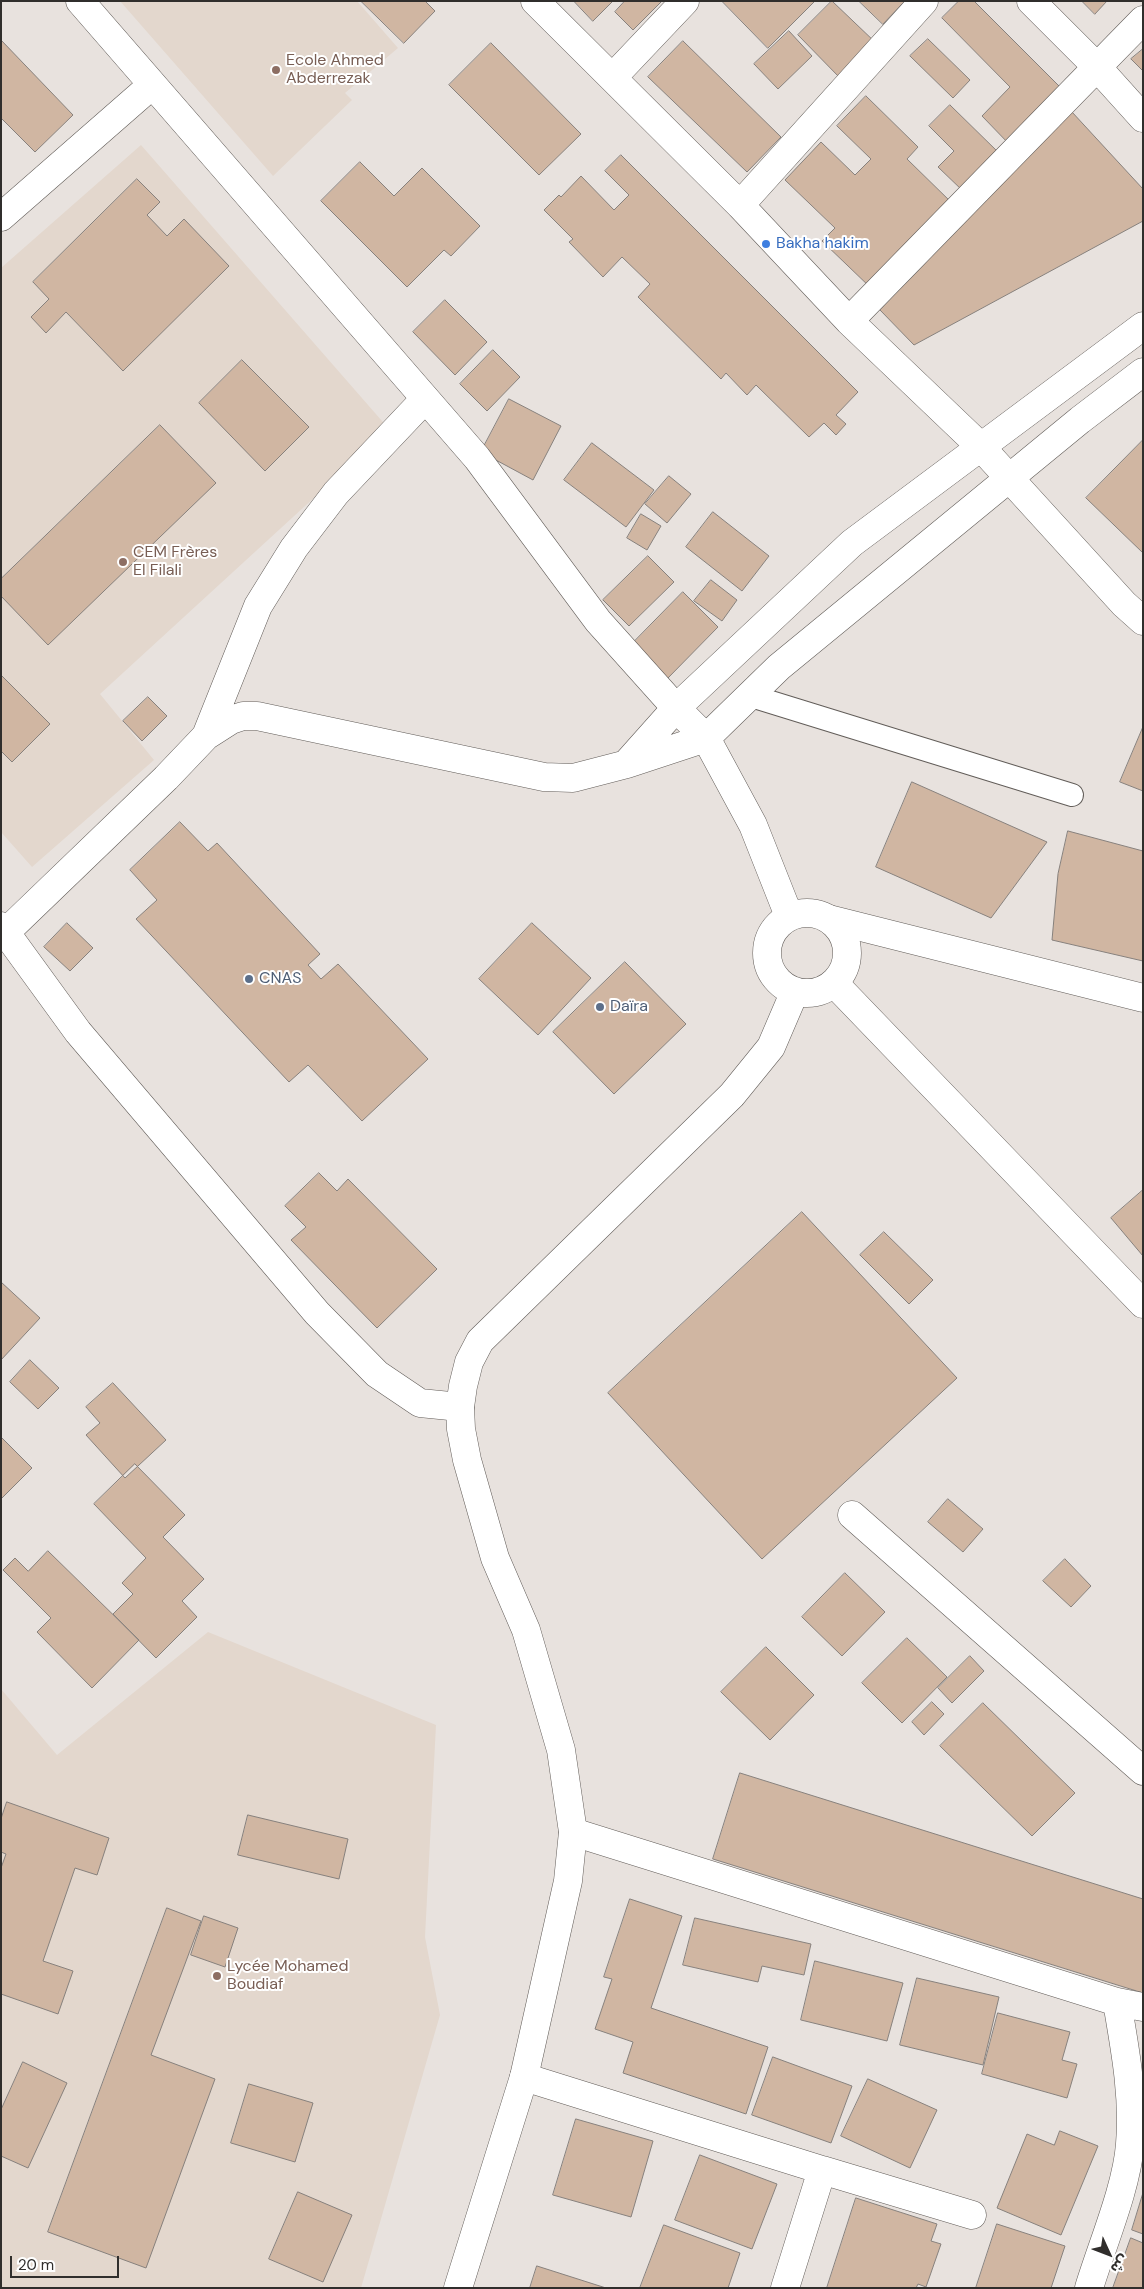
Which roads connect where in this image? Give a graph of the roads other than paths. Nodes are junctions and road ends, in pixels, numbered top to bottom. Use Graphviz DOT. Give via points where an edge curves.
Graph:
graph roads {
  1 [pos="80,1"];
  2 [pos="535,1"];
  3 [pos="685,1"];
  4 [pos="924,1"];
  5 [pos="1031,1"];
  6 [pos="1143,20"];
  7 [pos="1097,66"];
  8 [pos="613,77"];
  9 [pos="152,84"];
  10 [pos="1143,118"];
  11 [pos="740,205"];
  12 [pos="1,217"];
  13 [pos="849,321"];
  14 [pos="1143,326"];
  15 [pos="1143,372"];
  16 [pos="425,399"];
  17 [pos="980,446"];
  18 [pos="1008,478"];
  19 [pos="1143,621"];
  20 [pos="748,695"];
  21 [pos="676,708"];
  22 [pos="206,736"];
  23 [pos="706,738"];
  24 [pos="626,764"];
  25 [pos="1072,795"];
  26 [pos="789,916"];
  27 [pos="829,919"];
  28 [pos="4,929"];
  29 [pos="834,983"];
  30 [pos="794,991"];
  31 [pos="1143,998"];
  32 [pos="1143,1304"];
  33 [pos="460,1407"];
  34 [pos="852,1516"];
  35 [pos="1140,1764"];
  36 [pos="574,1832"];
  37 [pos="1130,2004"];
  38 [pos="524,2077"];
  39 [pos="822,2170"];
  40 [pos="972,2215"];
  41 [pos="458,2288"];
  42 [pos="785,2288"];
  43 [pos="1089,2288"];
  1 -- 9 [label="street"];
  2 -- 8 [label="street"];
  3 -- 8 [label="street"];
  4 -- 11 [label="street"];
  5 -- 7 [label="street"];
  6 -- 7 [label="street"];
  7 -- 10 [label="street"];
  7 -- 13 [label="street"];
  8 -- 11 [label="street"];
  9 -- 12 [label="street"];
  9 -- 16 [label="street"];
  11 -- 13 [label="street"];
  13 -- 17 [label="street"];
  14 -- 17 [label="street"];
  15 -- 18 [label="street"];
  16 -- 21 [label="street" via="477,458 598,620"];
  16 -- 22 [label="street" via="336,493 294,548 258,606"];
  17 -- 18 [label="street"];
  17 -- 21 [label="street" via="852,543"];
  18 -- 19 [label="street"];
  18 -- 20 [label="street"];
  20 -- 23 [label="street"];
  20 -- 25 [label="lane"];
  21 -- 23 [label="street"];
  21 -- 24 [label="street"];
  22 -- 24 [label="street" via="232,720 257,716 544,777 572,778"];
  22 -- 28 [label="street" via="166,778"];
  23 -- 24 [label="street"];
  23 -- 26 [label="street" via="753,825"];
  26 -- 27 [label="street" via="808,912"];
  26 -- 30 [label="street" via="771,934 767,947 772,974"];
  27 -- 29 [label="street" via="840,929 848,955 845,969"];
  27 -- 31 [label="street"];
  28 -- 33 [label="street" via="78,1032 317,1313 377,1374 420,1403"];
  29 -- 30 [label="street" via="815,992"];
  29 -- 32 [label="street"];
  30 -- 33 [label="street" via="771,1047 732,1095 480,1341 469,1362"];
  33 -- 36 [label="street" via="468,1460 496,1558 526,1630 561,1750"];
  34 -- 35 [label="street"];
  36 -- 37 [label="street"];
  36 -- 38 [label="street" via="568,1881"];
  37 -- 43 [label="street" via="1130,2144 1126,2169"];
  38 -- 39 [label="street"];
  38 -- 41 [label="street"];
  39 -- 40 [label="street"];
  39 -- 42 [label="street"];
}
